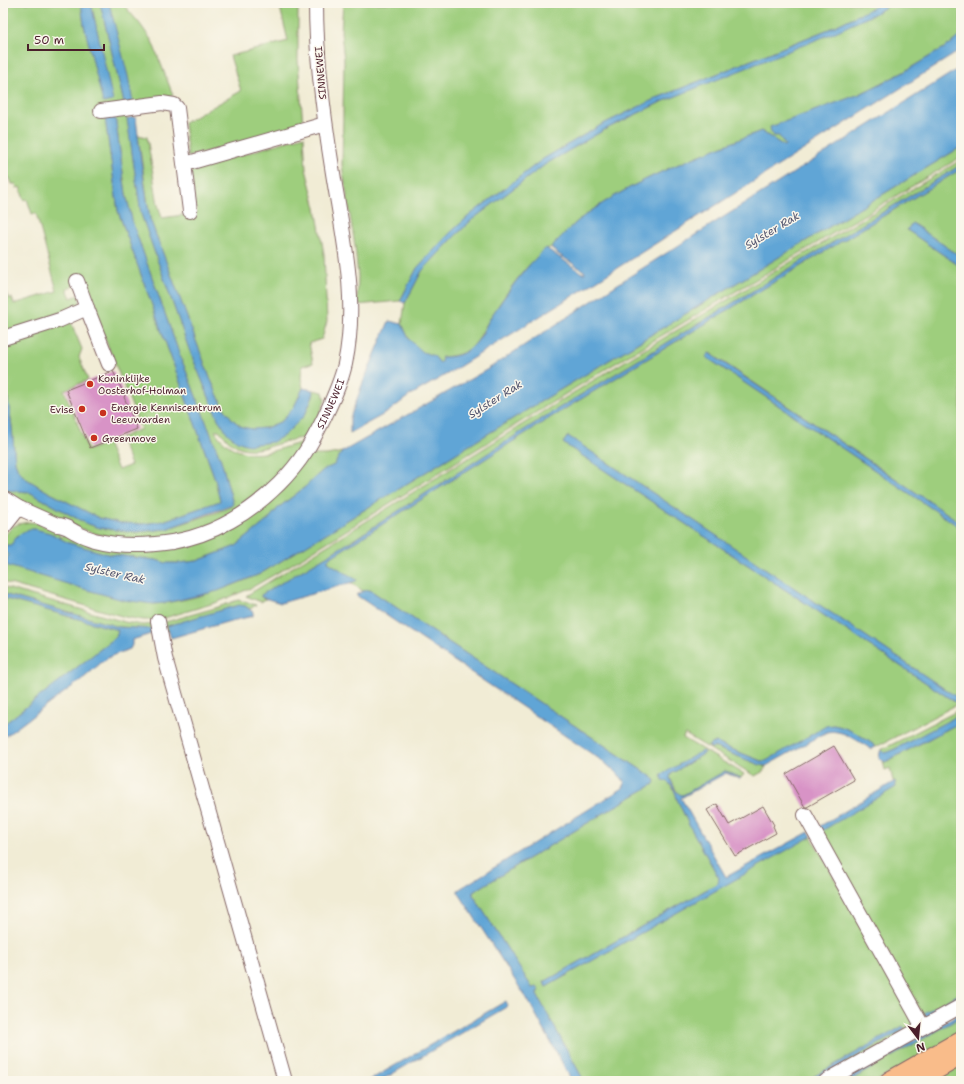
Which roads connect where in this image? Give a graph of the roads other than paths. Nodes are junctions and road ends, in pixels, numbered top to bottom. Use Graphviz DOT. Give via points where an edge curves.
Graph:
graph roads {
  1 [pos="316,3"];
  2 [pos="101,111"];
  3 [pos="325,124"];
  4 [pos="185,164"];
  5 [pos="190,210"];
  6 [pos="77,281"];
  7 [pos="87,308"];
  8 [pos="3,338"];
  9 [pos="109,364"];
  10 [pos="3,498"];
  11 [pos="19,508"];
  12 [pos="3,528"];
  13 [pos="158,622"];
  14 [pos="805,815"];
  15 [pos="961,1006"];
  16 [pos="923,1028"];
  17 [pos="961,1040"];
  18 [pos="961,1056"];
  19 [pos="285,1081"];
  20 [pos="826,1081"];
  21 [pos="889,1081"];
  22 [pos="917,1081"];
  1 -- 3 [label="street, SINNEWEI" via="319,77"];
  2 -- 4 [label="street" via="162,103 174,105 179,114"];
  3 -- 4 [label="street"];
  3 -- 11 [label="street, SINNEWEI" via="345,241 350,329 345,365 334,397 301,459 271,492 241,516 221,526 174,542 136,546 116,545 95,540"];
  4 -- 5 [label="street"];
  6 -- 7 [label="street"];
  7 -- 8 [label="street" via="60,320"];
  7 -- 9 [label="street"];
  10 -- 11 [label="street, SINNEWEI"];
  11 -- 12 [label="street"];
  13 -- 19 [label="street" via="165,658"];
  14 -- 16 [label="street"];
  15 -- 16 [label="street"];
  16 -- 20 [label="street"];
  17 -- 21 [label="main road"];
  18 -- 22 [label="main road"];
}
